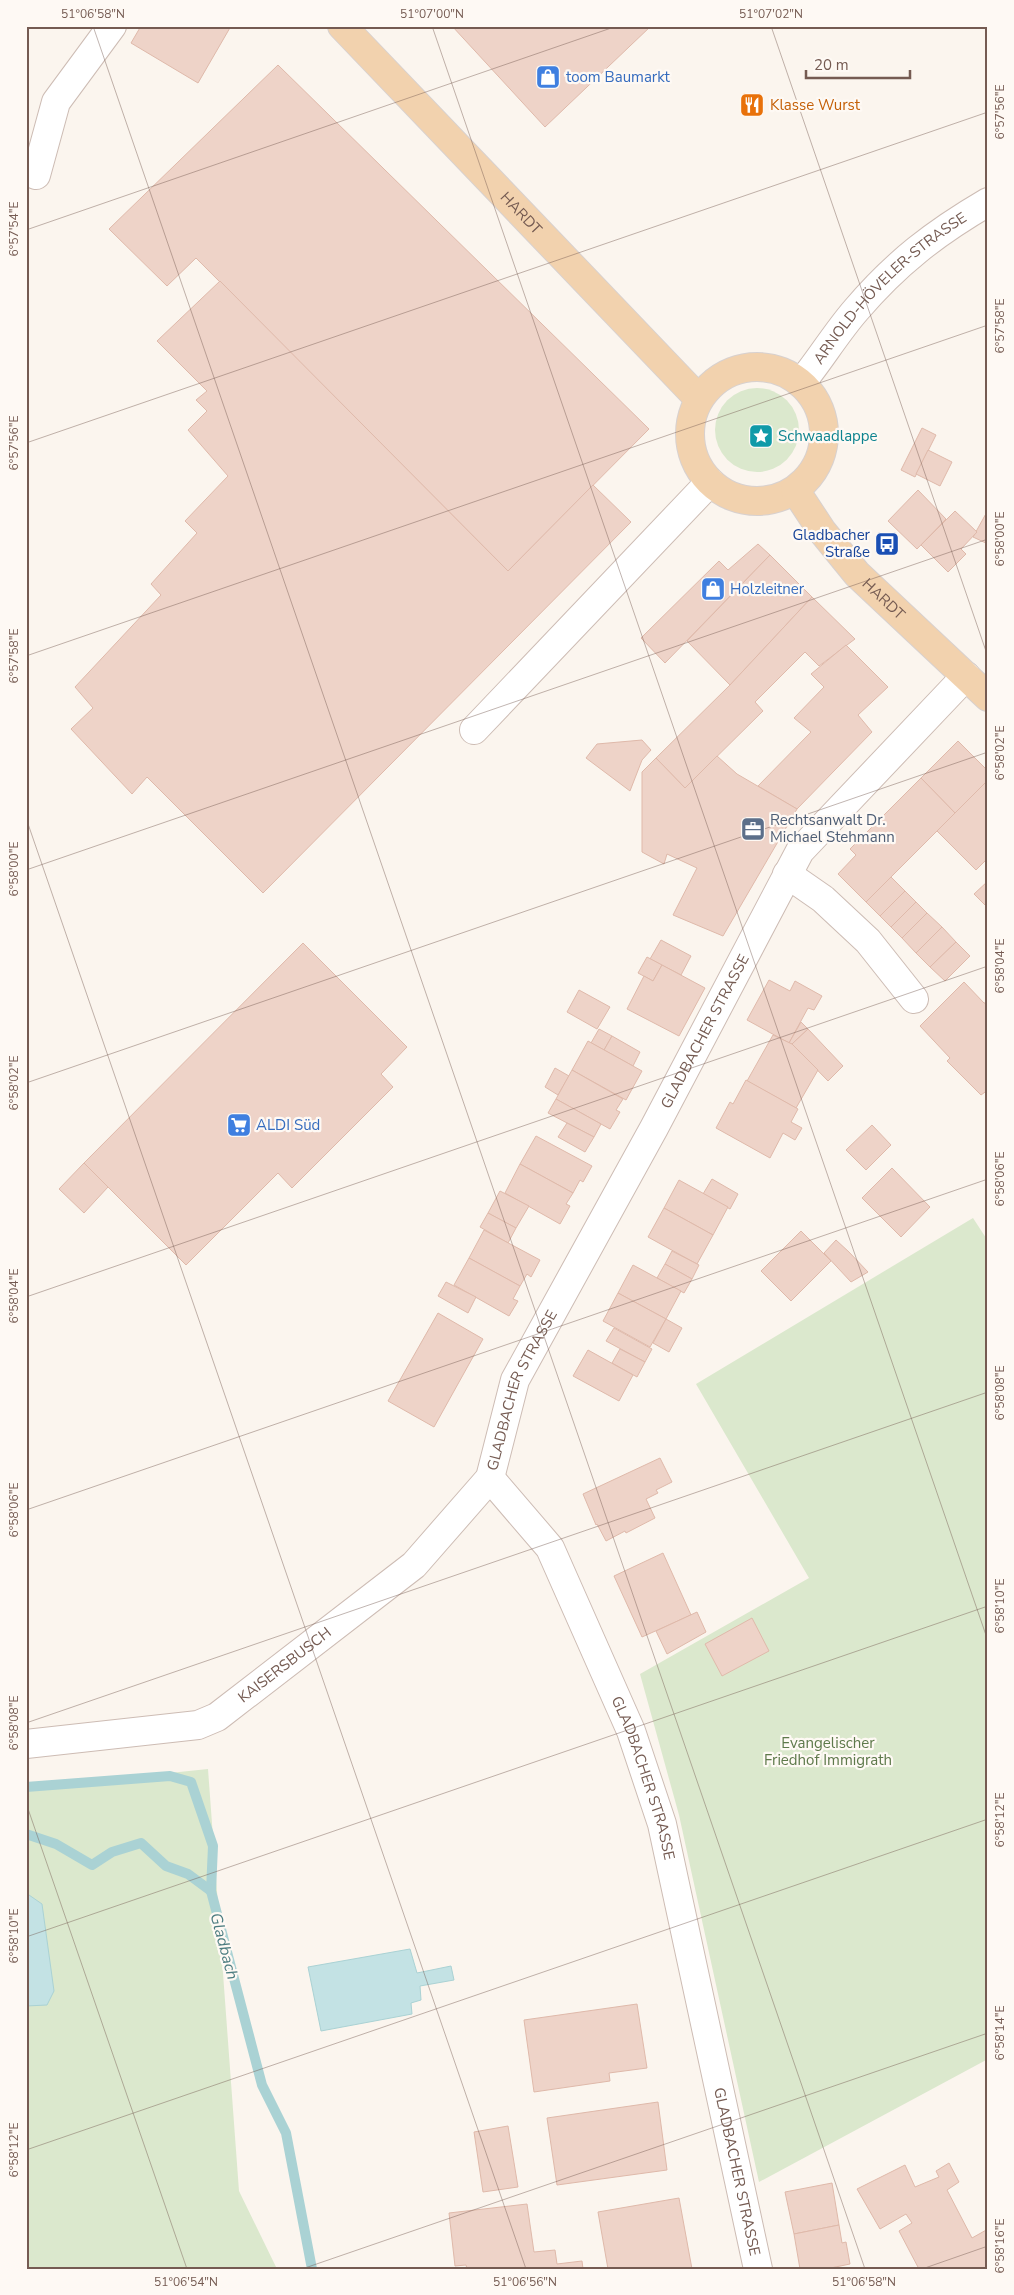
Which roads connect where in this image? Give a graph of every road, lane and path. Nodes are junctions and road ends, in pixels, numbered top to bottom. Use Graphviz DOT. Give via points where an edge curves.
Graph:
graph roads {
  1 [pos="112,26"];
  2 [pos="342,26"];
  3 [pos="36,175"];
  4 [pos="988,202"];
  5 [pos="801,383"];
  6 [pos="700,399"];
  7 [pos="710,482"];
  8 [pos="795,490"];
  9 [pos="966,676"];
  10 [pos="988,697"];
  11 [pos="474,730"];
  12 [pos="787,874"];
  13 [pos="914,999"];
  14 [pos="490,1478"];
  15 [pos="26,1744"];
  16 [pos="758,2269"];
  1 -- 3 [label="street" via="56,102"];
  2 -- 6 [label="main road, HARDT"];
  4 -- 5 [label="street, ARNOLD-HÖVELER-STRASSE" via="944,228 895,268 854,311"];
  5 -- 6 [label="main road" via="775,370 747,368 720,378"];
  5 -- 8 [label="main road" via="814,399 822,418 824,438 820,458 810,476"];
  6 -- 7 [label="main road" via="693,413 691,443 694,457"];
  7 -- 8 [label="main road" via="743,500 770,500"];
  7 -- 11 [label="street"];
  8 -- 9 [label="main road, HARDT" via="822,531 857,574"];
  9 -- 10 [label="main road, HARDT"];
  9 -- 12 [label="street, GLADBACHER STRASSE" via="800,851"];
  12 -- 13 [label="street" via="823,899 868,941"];
  12 -- 14 [label="street, GLADBACHER STRASSE" via="654,1128 515,1380"];
  14 -- 15 [label="street, KAISERSBUSCH" via="414,1565 217,1717 198,1724"];
  14 -- 16 [label="street, GLADBACHER STRASSE" via="550,1548 632,1731 662,1824"];
}
